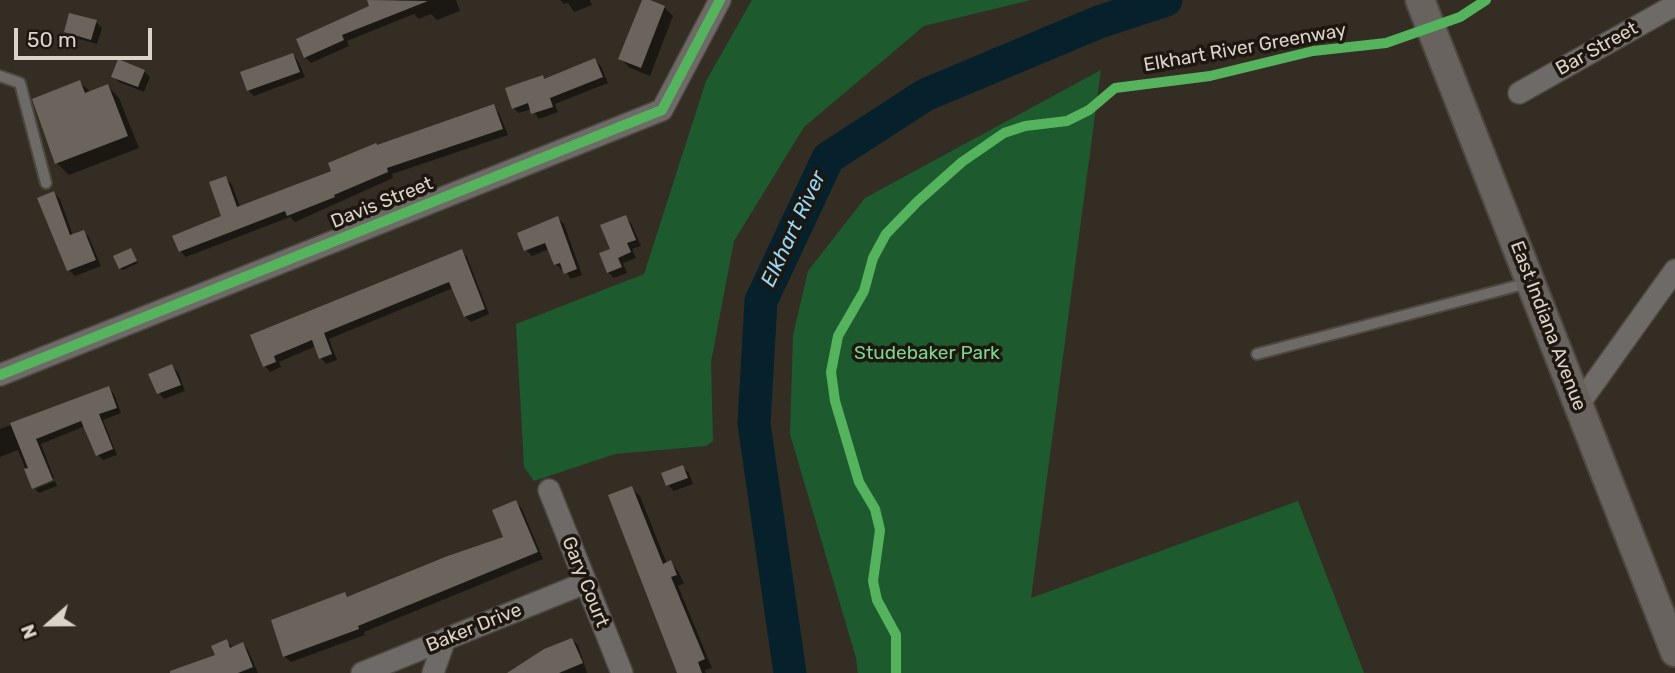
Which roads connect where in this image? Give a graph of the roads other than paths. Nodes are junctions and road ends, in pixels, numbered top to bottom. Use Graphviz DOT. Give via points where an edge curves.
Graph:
graph roads {
  1 [pos="720,0"];
  2 [pos="1675,5"];
  3 [pos="1424,10"];
  4 [pos="0,76"];
  5 [pos="1519,93"];
  6 [pos="46,183"];
  7 [pos="1675,270"];
  8 [pos="1531,282"];
  9 [pos="1257,354"];
  10 [pos="0,375"];
  11 [pos="1579,404"];
  12 [pos="549,490"];
  13 [pos="585,583"];
  14 [pos="446,639"];
  15 [pos="1675,652"];
  16 [pos="362,673"];
  17 [pos="433,673"];
  18 [pos="622,673"];
  1 -- 10 [label="street, Davis Street" via="662,110"];
  2 -- 5 [label="street, Bar Street"];
  3 -- 8 [label="street, East Indiana Avenue"];
  4 -- 6 [label="lane" via="20,83"];
  7 -- 11 [label="street"];
  8 -- 9 [label="lane"];
  8 -- 11 [label="street, East Indiana Avenue"];
  11 -- 15 [label="street, East Indiana Avenue"];
  12 -- 13 [label="street, Gary Court"];
  13 -- 14 [label="street, Baker Drive"];
  13 -- 18 [label="street, Gary Court"];
  14 -- 16 [label="street, Baker Drive"];
  14 -- 17 [label="street"];
}
